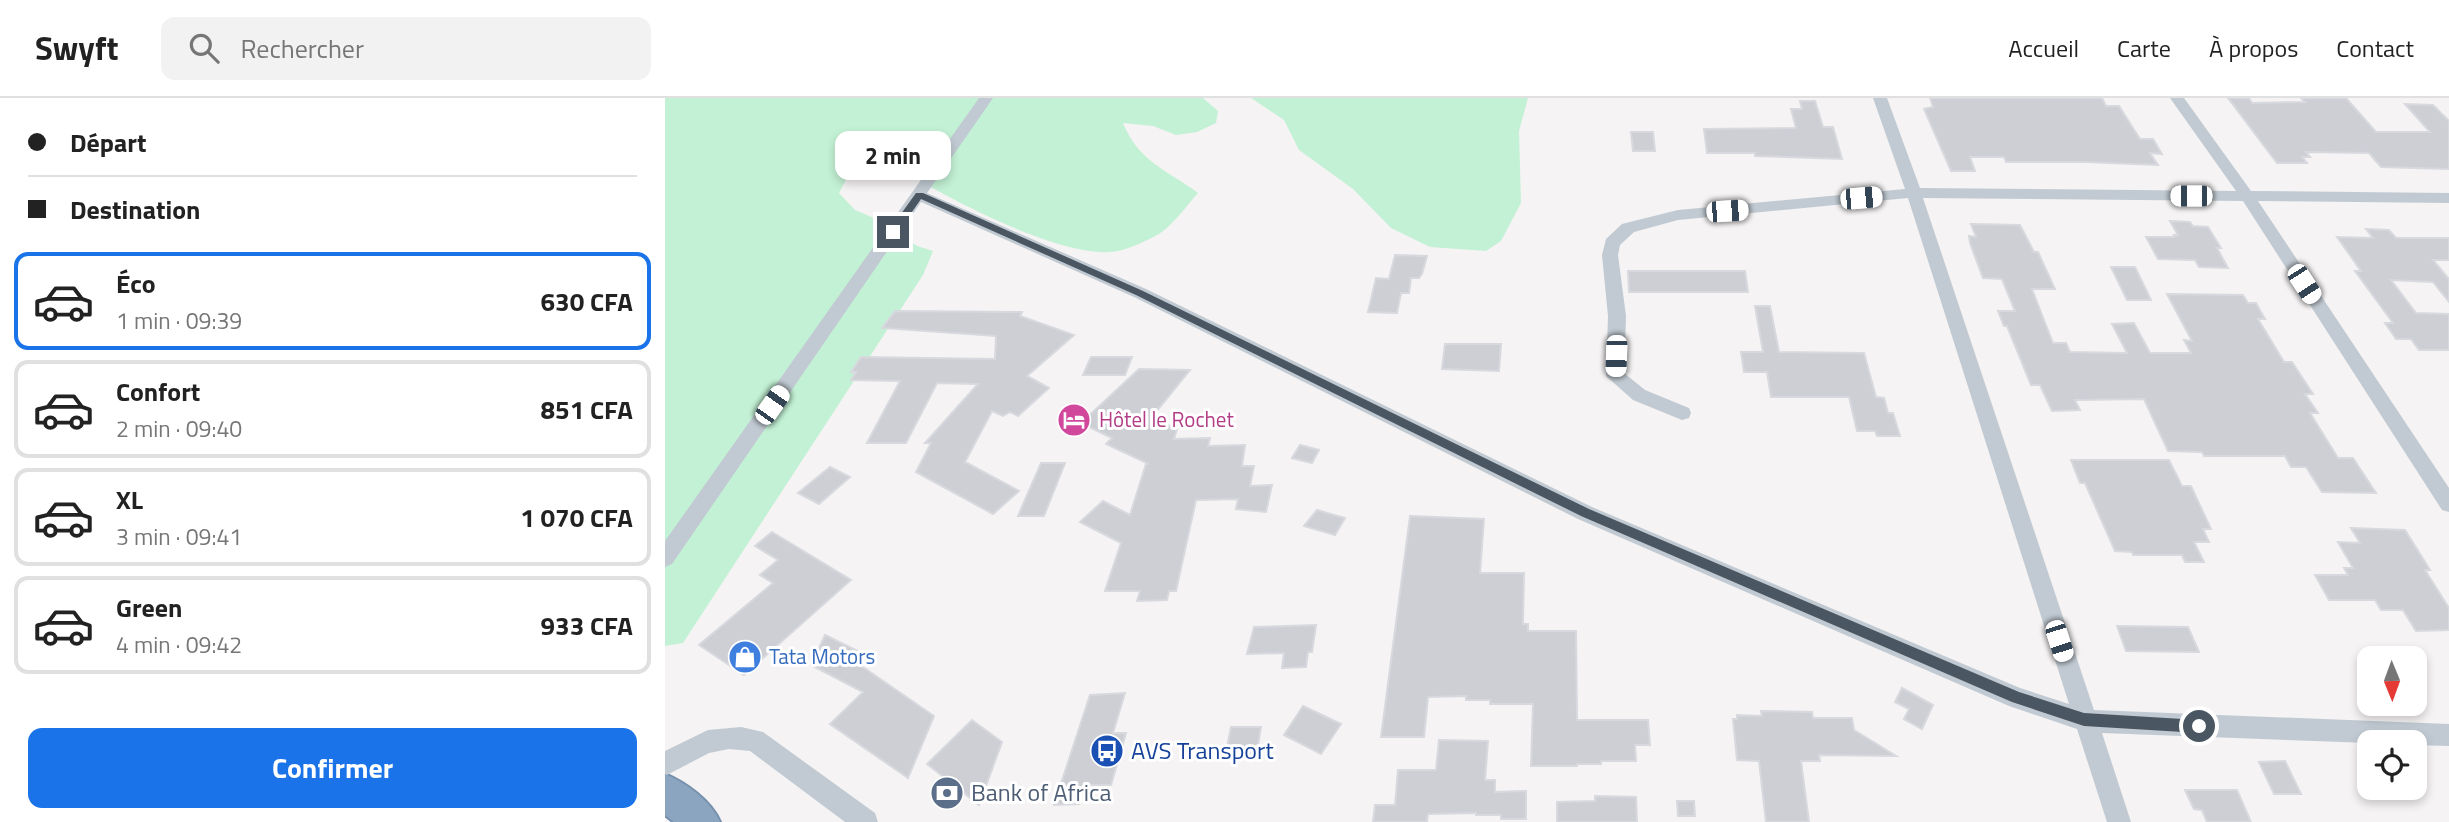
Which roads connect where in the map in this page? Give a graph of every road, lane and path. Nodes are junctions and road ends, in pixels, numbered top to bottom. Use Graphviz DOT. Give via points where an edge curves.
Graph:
graph roads {
  1 [pos="986,98"];
  2 [pos="1880,98"];
  3 [pos="2177,98"];
  4 [pos="1914,193"];
  5 [pos="919,195"];
  6 [pos="2247,196"];
  7 [pos="2449,198"];
  8 [pos="1682,413"];
  9 [pos="2449,504"];
  10 [pos="665,558"];
  11 [pos="2084,720"];
  12 [pos="2449,735"];
  13 [pos="665,764"];
  14 [pos="665,792"];
  15 [pos="702,822"];
  16 [pos="866,822"];
  17 [pos="2119,822"];
  1 -- 5 [label="street"];
  2 -- 4 [label="street"];
  3 -- 6 [label="street"];
  4 -- 6 [label="street"];
  4 -- 8 [label="street" via="1678,215 1628,228 1612,243 1615,376 1639,395"];
  4 -- 11 [label="street"];
  5 -- 10 [label="street"];
  5 -- 11 [label="street" via="1140,293 1585,513 2017,698"];
  6 -- 7 [label="street"];
  6 -- 9 [label="street"];
  11 -- 12 [label="street"];
  11 -- 17 [label="street"];
  13 -- 16 [label="street" via="710,739 734,736 755,740"];
  14 -- 15 [label="highway"];
}
